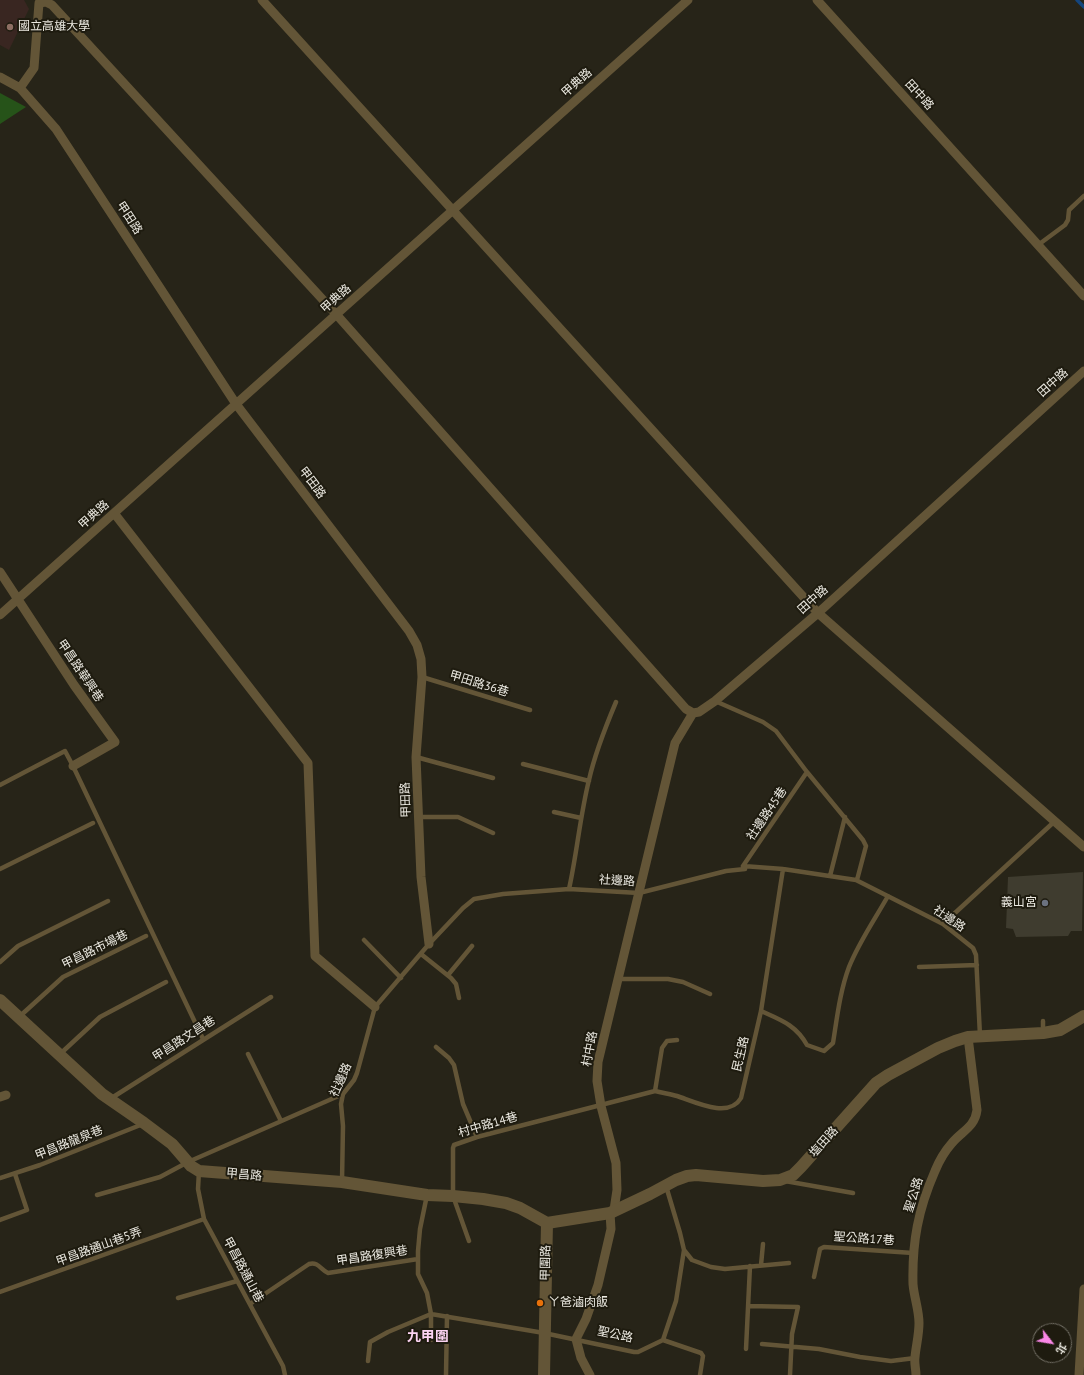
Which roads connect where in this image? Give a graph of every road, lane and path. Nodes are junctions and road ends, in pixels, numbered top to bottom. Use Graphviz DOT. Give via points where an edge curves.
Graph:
graph roads {
  1 [pos="262,0"];
  2 [pos="688,0"];
  3 [pos="817,0"];
  4 [pos="0,77"];
  5 [pos="20,88"];
  6 [pos="1084,196"];
  7 [pos="453,210"];
  8 [pos="1038,245"];
  9 [pos="1084,296"];
  10 [pos="336,314"];
  11 [pos="1084,371"];
  12 [pos="236,404"];
  13 [pos="114,513"];
  14 [pos="0,572"];
  15 [pos="18,599"];
  16 [pos="818,613"];
  17 [pos="0,615"];
  18 [pos="422,677"];
  19 [pos="715,701"];
  20 [pos="616,702"];
  21 [pos="530,710"];
  22 [pos="693,713"];
  23 [pos="416,757"];
  24 [pos="523,764"];
  25 [pos="73,766"];
  26 [pos="807,772"];
  27 [pos="494,778"];
  28 [pos="589,781"];
  29 [pos="0,785"];
  30 [pos="554,812"];
  31 [pos="419,817"];
  32 [pos="845,817"];
  33 [pos="582,818"];
  34 [pos="1055,821"];
  35 [pos="93,823"];
  36 [pos="493,833"];
  37 [pos="1084,847"];
  38 [pos="744,866"];
  39 [pos="783,868"];
  40 [pos="0,869"];
  41 [pos="830,876"];
  42 [pos="857,880"];
  43 [pos="569,889"];
  44 [pos="639,893"];
  45 [pos="888,896"];
  46 [pos="108,901"];
  47 [pos="943,924"];
  48 [pos="146,936"];
  49 [pos="364,940"];
  50 [pos="429,944"];
  51 [pos="472,946"];
  52 [pos="421,954"];
  53 [pos="0,962"];
  54 [pos="977,965"];
  55 [pos="919,968"];
  56 [pos="448,975"];
  57 [pos="401,978"];
  58 [pos="618,979"];
  59 [pos="166,982"];
  60 [pos="710,994"];
  61 [pos="271,997"];
  62 [pos="459,998"];
  63 [pos="0,1000"];
  64 [pos="375,1007"];
  65 [pos="761,1011"];
  66 [pos="1084,1016"];
  67 [pos="19,1018"];
  68 [pos="974,1036"];
  69 [pos="203,1039"];
  70 [pos="677,1040"];
  71 [pos="436,1047"];
  72 [pos="248,1054"];
  73 [pos="59,1055"];
  74 [pos="655,1091"];
  75 [pos="343,1094"];
  76 [pos="109,1100"];
  77 [pos="601,1105"];
  78 [pos="281,1121"];
  79 [pos="144,1123"];
  80 [pos="477,1137"];
  81 [pos="188,1162"];
  82 [pos="199,1171"];
  83 [pos="15,1174"];
  84 [pos="0,1178"];
  85 [pos="780,1180"];
  86 [pos="342,1182"];
  87 [pos="666,1186"];
  88 [pos="853,1193"];
  89 [pos="97,1195"];
  90 [pos="427,1195"];
  91 [pos="453,1196"];
  92 [pos="612,1212"];
  93 [pos="0,1220"];
  94 [pos="204,1220"];
  95 [pos="547,1223"];
  96 [pos="469,1241"];
  97 [pos="763,1244"];
  98 [pos="684,1250"];
  99 [pos="913,1253"];
  100 [pos="418,1259"];
  101 [pos="789,1263"];
  102 [pos="761,1265"];
  103 [pos="750,1266"];
  104 [pos="814,1277"];
  105 [pos="237,1281"];
  106 [pos="1084,1288"];
  107 [pos="0,1292"];
  108 [pos="178,1298"];
  109 [pos="250,1304"];
  110 [pos="749,1306"];
  111 [pos="431,1314"];
  112 [pos="447,1316"];
  113 [pos="544,1333"];
  114 [pos="576,1339"];
  115 [pos="431,1340"];
  116 [pos="663,1340"];
  117 [pos="762,1344"];
  118 [pos="791,1346"];
  119 [pos="746,1350"];
  120 [pos="915,1358"];
  121 [pos="368,1361"];
  122 [pos="285,1375"];
  123 [pos="446,1375"];
  124 [pos="544,1375"];
  125 [pos="590,1375"];
  126 [pos="700,1375"];
  127 [pos="790,1375"];
  128 [pos="916,1375"];
  129 [pos="1079,1375"];
  1 -- 7 [label="street"];
  2 -- 7 [label="street, 甲典路"];
  3 -- 8 [label="street, 田中路"];
  4 -- 5 [label="street, 甲田路"];
  5 -- 10 [label="street" via="34,68 39,3 46,2 52,5"];
  5 -- 12 [label="street, 甲田路" via="56,129"];
  6 -- 8 [label="lane" via="1069,210 1065,225"];
  7 -- 10 [label="street, 甲典路"];
  7 -- 16 [label="street"];
  8 -- 9 [label="street, 田中路"];
  10 -- 12 [label="street, 甲典路"];
  10 -- 22 [label="street" via="686,709"];
  11 -- 16 [label="street, 田中路"];
  12 -- 13 [label="street, 甲典路"];
  12 -- 18 [label="street, 甲田路" via="409,631 421,659"];
  13 -- 15 [label="street, 甲典路"];
  13 -- 64 [label="street" via="308,762 315,956"];
  14 -- 15 [label="street, 甲昌路華興巷"];
  15 -- 17 [label="street, 甲典路"];
  15 -- 25 [label="street, 甲昌路華興巷" via="115,742"];
  16 -- 19 [label="street, 田中路"];
  16 -- 34 [label="street"];
  18 -- 21 [label="lane, 甲田路36巷"];
  18 -- 23 [label="street, 甲田路"];
  19 -- 22 [label="street, 田中路"];
  19 -- 26 [label="lane" via="763,722 776,731"];
  20 -- 28 [label="lane" via="600,739"];
  22 -- 44 [label="street" via="675,743"];
  23 -- 27 [label="lane"];
  23 -- 31 [label="street, 甲田路"];
  24 -- 28 [label="lane"];
  25 -- 29 [label="lane" via="64,751"];
  25 -- 69 [label="lane"];
  26 -- 32 [label="lane"];
  26 -- 38 [label="lane, 社邊路45巷"];
  28 -- 33 [label="lane"];
  30 -- 33 [label="lane"];
  31 -- 36 [label="lane" via="458,817"];
  31 -- 50 [label="street, 甲田路" via="421,877"];
  32 -- 41 [label="lane"];
  32 -- 42 [label="lane" via="866,846"];
  33 -- 43 [label="lane"];
  34 -- 37 [label="street"];
  34 -- 47 [label="lane"];
  35 -- 40 [label="lane"];
  38 -- 39 [label="lane, 社邊路"];
  38 -- 44 [label="lane, 社邊路" via="745,869 726,871"];
  39 -- 41 [label="lane, 社邊路"];
  39 -- 65 [label="lane, 民生路"];
  41 -- 42 [label="lane, 社邊路"];
  42 -- 45 [label="lane, 社邊路"];
  43 -- 44 [label="lane, 社邊路"];
  43 -- 50 [label="lane, 社邊路" via="474,899"];
  44 -- 58 [label="street, 村中路"];
  45 -- 47 [label="lane, 社邊路"];
  45 -- 65 [label="lane" via="849,967 833,1043 829,1048 824,1051 806,1045 801,1035 787,1022"];
  46 -- 53 [label="lane" via="18,946"];
  47 -- 54 [label="lane, 社邊路" via="973,948"];
  48 -- 67 [label="lane, 甲昌路市場巷" via="63,977"];
  49 -- 57 [label="lane"];
  50 -- 52 [label="lane, 社邊路"];
  51 -- 56 [label="lane"];
  52 -- 56 [label="lane"];
  52 -- 57 [label="lane, 社邊路"];
  54 -- 55 [label="lane"];
  54 -- 68 [label="lane, 社邊路"];
  56 -- 62 [label="lane" via="456,984"];
  57 -- 64 [label="lane, 社邊路"];
  58 -- 60 [label="lane" via="668,978"];
  58 -- 77 [label="street, 村中路" via="598,1062 597,1081"];
  59 -- 73 [label="lane" via="100,1017"];
  61 -- 69 [label="lane, 甲昌路文昌巷"];
  63 -- 67 [label="street"];
  64 -- 75 [label="lane, 社邊路" via="357,1073"];
  65 -- 74 [label="lane, 民生路" via="738,1104 724,1108 710,1107"];
  66 -- 68 [label="street, 塩田路" via="1060,1030 1043,1027"];
  67 -- 73 [label="street"];
  68 -- 85 [label="street, 塩田路" via="938,1048 876,1083 801,1168 793,1175"];
  68 -- 99 [label="street, 聖公路" via="976,1117 945,1152 935,1171 921,1207"];
  69 -- 76 [label="lane, 甲昌路文昌巷"];
  70 -- 74 [label="lane" via="668,1041 662,1048"];
  71 -- 80 [label="lane" via="454,1065 463,1104"];
  72 -- 78 [label="lane"];
  73 -- 76 [label="street"];
  74 -- 77 [label="lane, 民生路"];
  75 -- 78 [label="lane"];
  75 -- 86 [label="lane, 社邊路"];
  76 -- 79 [label="street"];
  77 -- 80 [label="lane, 村中路14巷"];
  77 -- 92 [label="street, 村中路" via="616,1163 617,1190"];
  78 -- 81 [label="lane"];
  79 -- 81 [label="street" via="172,1144"];
  79 -- 83 [label="lane, 甲昌路龍泉巷"];
  80 -- 91 [label="lane, 村中路14巷" via="454,1145"];
  81 -- 82 [label="street"];
  81 -- 89 [label="lane" via="160,1177"];
  82 -- 86 [label="street, 甲昌路"];
  82 -- 94 [label="lane, 甲昌路通山巷" via="198,1189"];
  83 -- 84 [label="lane, 甲昌路龍泉巷"];
  83 -- 93 [label="lane" via="27,1210"];
  85 -- 87 [label="street, 塩田路" via="763,1181 696,1175 676,1180"];
  85 -- 88 [label="lane"];
  86 -- 90 [label="street, 甲昌路"];
  87 -- 92 [label="street, 塩田路"];
  87 -- 98 [label="lane"];
  90 -- 91 [label="street, 甲昌路"];
  90 -- 100 [label="lane, 甲昌路復興巷" via="420,1229"];
  91 -- 95 [label="street, 甲昌路" via="506,1203"];
  91 -- 96 [label="lane, 村中路14巷"];
  92 -- 95 [label="street, 塩田路"];
  92 -- 114 [label="street, 村中路" via="611,1229 598,1285"];
  94 -- 105 [label="lane, 甲昌路通山巷"];
  94 -- 107 [label="lane, 甲昌路通山巷5弄"];
  95 -- 113 [label="street, 甲圍路"];
  97 -- 102 [label="lane"];
  98 -- 103 [label="lane" via="692,1260 711,1267 725,1269"];
  98 -- 116 [label="lane" via="676,1301"];
  99 -- 104 [label="lane, 聖公路17巷" via="824,1246 820,1248"];
  99 -- 120 [label="street, 聖公路" via="913,1286 919,1323"];
  100 -- 109 [label="lane, 甲昌路復興巷" via="328,1273 317,1264 309,1264"];
  100 -- 111 [label="lane, 甲昌路復興巷" via="418,1274 427,1293"];
  101 -- 102 [label="lane"];
  102 -- 103 [label="lane"];
  103 -- 110 [label="lane"];
  105 -- 108 [label="lane"];
  105 -- 109 [label="lane, 甲昌路通山巷"];
  106 -- 129 [label="street"];
  109 -- 122 [label="lane, 甲昌路通山巷" via="283,1366"];
  110 -- 118 [label="lane" via="798,1307"];
  110 -- 119 [label="lane"];
  111 -- 112 [label="lane"];
  111 -- 115 [label="lane, 甲昌路復興巷"];
  111 -- 121 [label="lane" via="370,1342"];
  112 -- 113 [label="lane"];
  112 -- 123 [label="lane"];
  113 -- 114 [label="lane, 聖公路"];
  113 -- 124 [label="street, 甲圍路"];
  114 -- 116 [label="lane, 聖公路" via="638,1352"];
  114 -- 125 [label="street" via="581,1358"];
  116 -- 126 [label="lane" via="701,1353 703,1356"];
  117 -- 118 [label="lane"];
  118 -- 120 [label="lane" via="891,1361"];
  118 -- 127 [label="lane"];
  120 -- 128 [label="street, 聖公路"];
}
